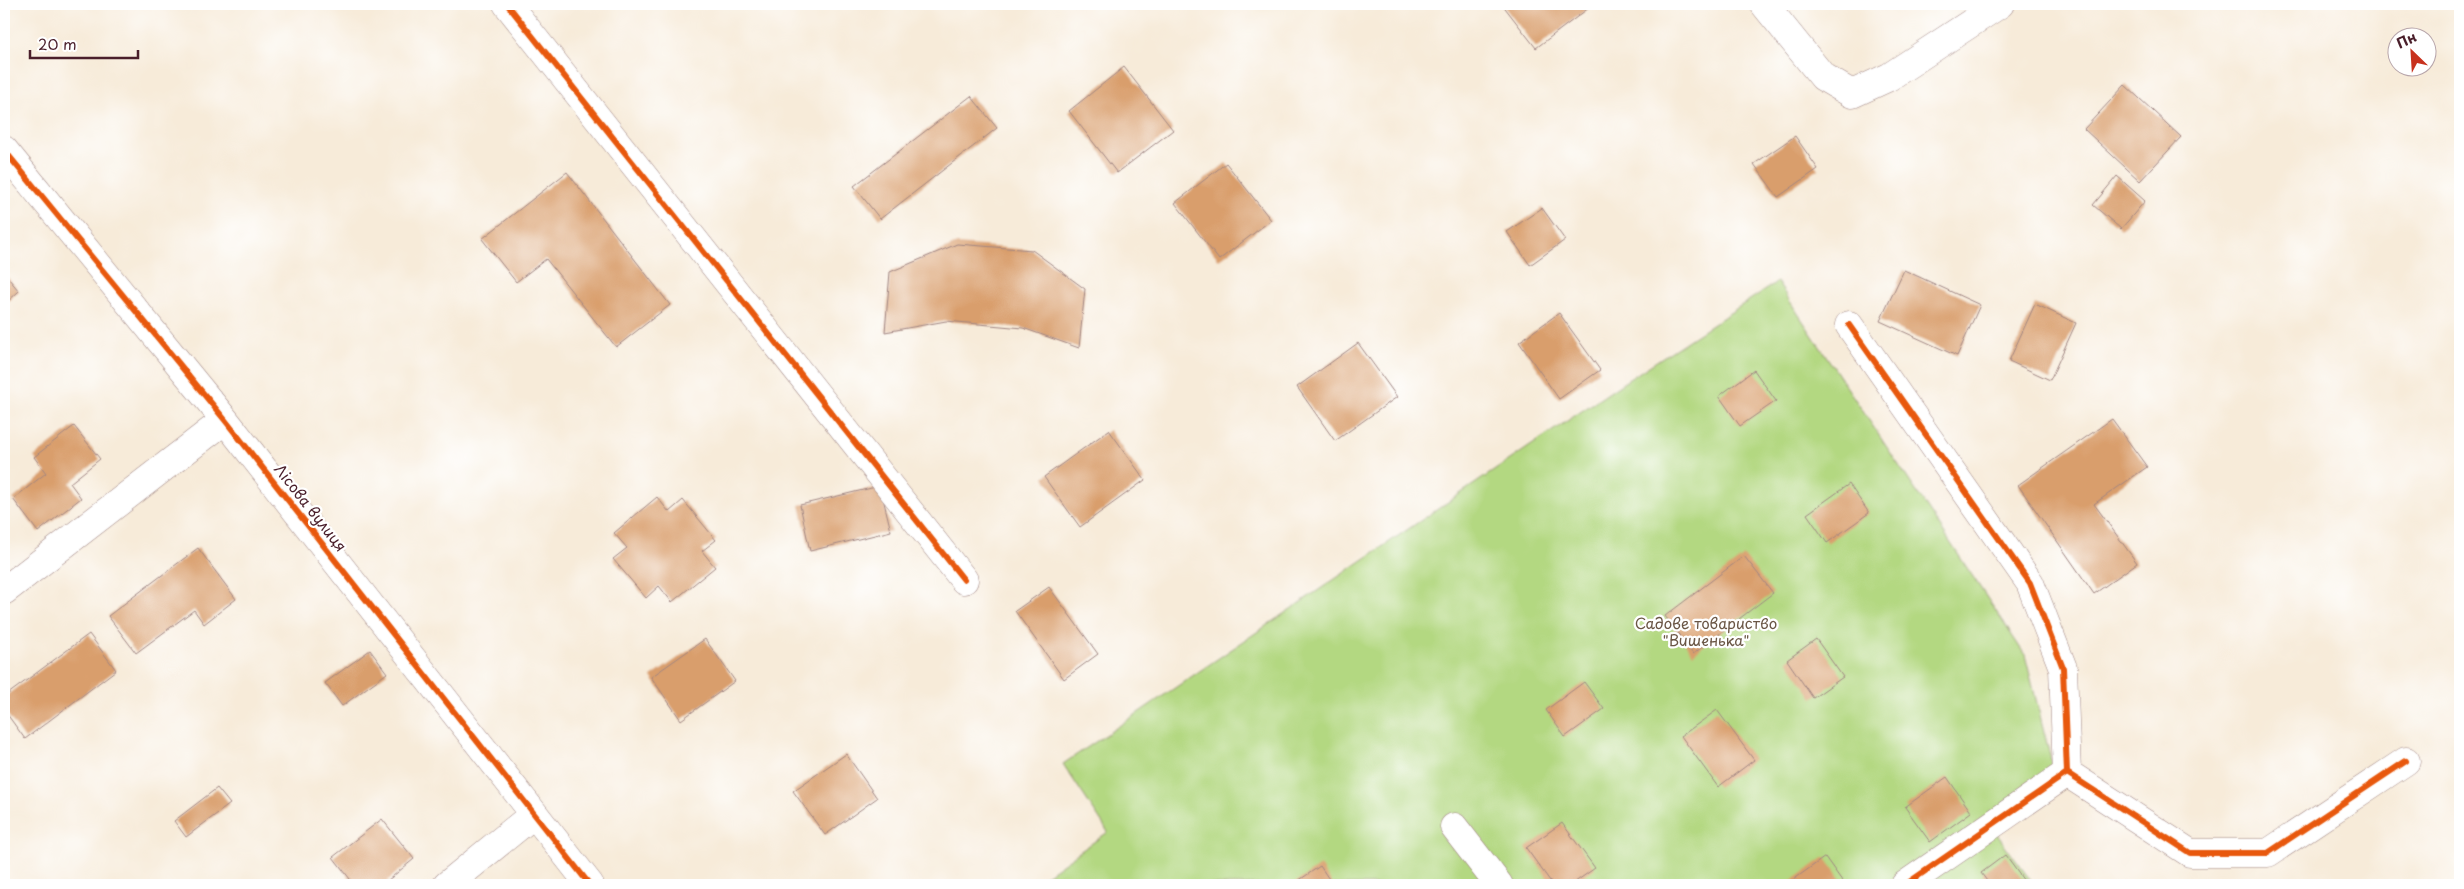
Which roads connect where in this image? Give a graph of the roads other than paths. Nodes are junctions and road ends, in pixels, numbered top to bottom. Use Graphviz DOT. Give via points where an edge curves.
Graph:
graph roads {
  1 [pos="507,4"];
  2 [pos="1764,4"];
  3 [pos="2000,4"];
  4 [pos="4,150"];
  5 [pos="1849,325"];
  6 [pos="225,420"];
  7 [pos="964,580"];
  8 [pos="4,591"];
  9 [pos="2406,761"];
  10 [pos="2067,773"];
  11 [pos="534,814"];
  12 [pos="1454,827"];
  13 [pos="447,885"];
  14 [pos="590,885"];
  15 [pos="1499,885"];
  16 [pos="1905,885"];
  1 -- 7 [label="street"];
  2 -- 3 [label="street" via="1823,77 1852,94 1889,77"];
  4 -- 6 [label="street, Лісова вулиця"];
  5 -- 10 [label="street" via="2030,583 2064,668"];
  6 -- 8 [label="street"];
  6 -- 11 [label="street, Лісова вулиця"];
  9 -- 10 [label="street" via="2268,853 2190,853"];
  10 -- 16 [label="street"];
  11 -- 13 [label="street"];
  11 -- 14 [label="street, Лісова вулиця"];
  12 -- 15 [label="street"];
}
